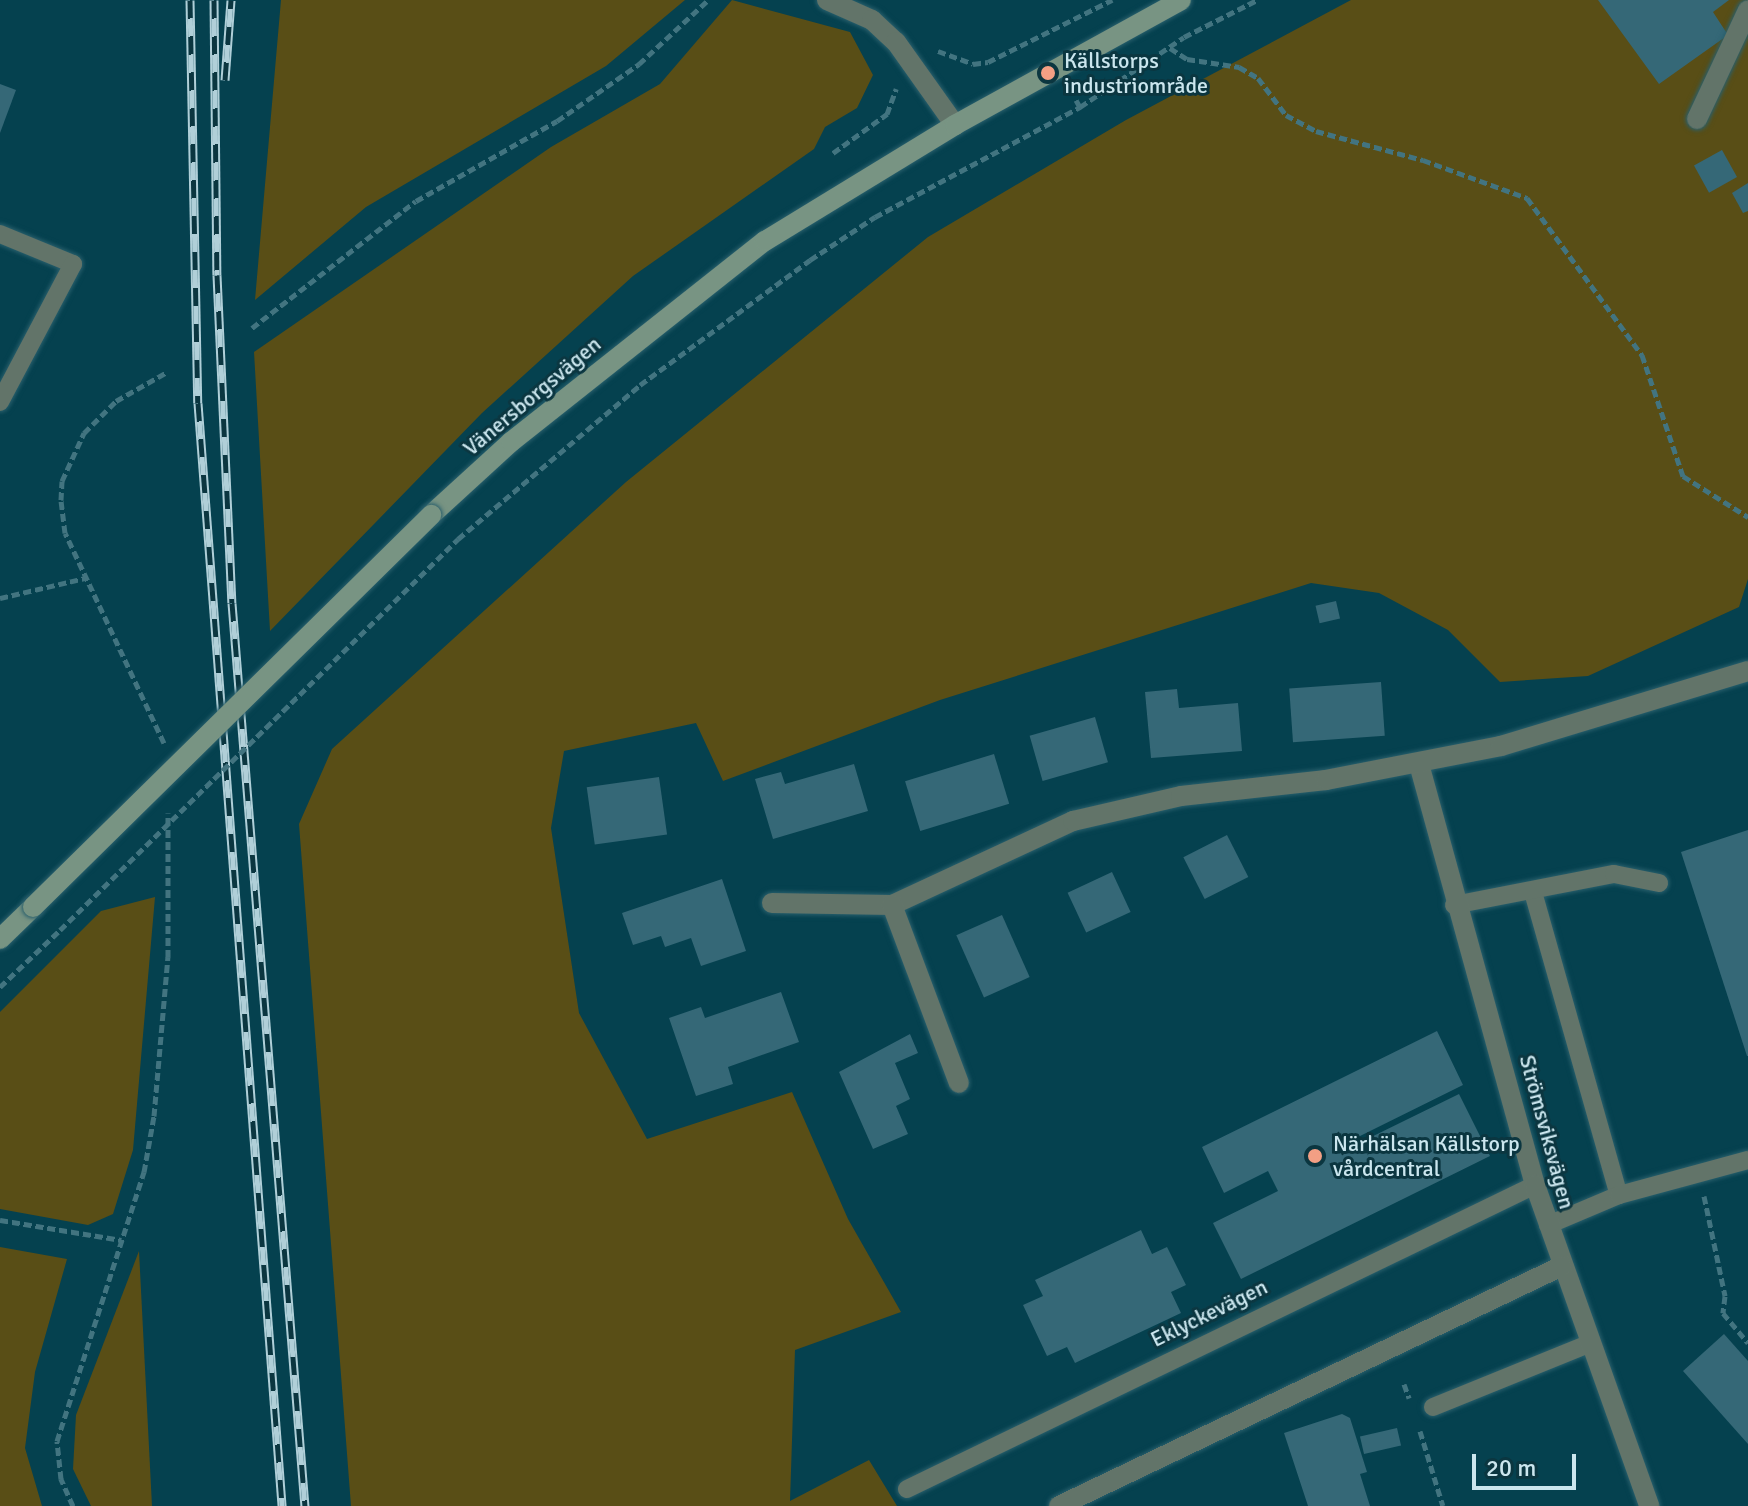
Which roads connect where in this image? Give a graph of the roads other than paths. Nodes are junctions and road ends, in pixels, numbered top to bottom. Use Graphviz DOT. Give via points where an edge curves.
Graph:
graph roads {
  1 [pos="827,0"];
  2 [pos="1181,0"];
  3 [pos="1748,10"];
  4 [pos="1697,119"];
  5 [pos="955,125"];
  6 [pos="0,234"];
  7 [pos="0,402"];
  8 [pos="1748,671"];
  9 [pos="1419,764"];
  10 [pos="1659,883"];
  11 [pos="1533,892"];
  12 [pos="772,903"];
  13 [pos="892,905"];
  14 [pos="1454,905"];
  15 [pos="0,939"];
  16 [pos="959,1083"];
  17 [pos="1748,1160"];
  18 [pos="1535,1185"];
  19 [pos="1619,1195"];
  20 [pos="1548,1225"];
  21 [pos="1562,1266"];
  22 [pos="1591,1343"];
  23 [pos="1425,1412"];
  24 [pos="907,1489"];
  25 [pos="1059,1506"];
  26 [pos="1649,1506"];
  1 -- 5 [label="street" via="872,20 896,42"];
  2 -- 5 [label="main road, Vänersborgsvägen"];
  3 -- 4 [label="street"];
  5 -- 15 [label="main road, Vänersborgsvägen, bridge" via="765,241 511,442"];
  6 -- 7 [label="lane" via="73,264"];
  8 -- 9 [label="street" via="1501,746"];
  9 -- 13 [label="street" via="1181,796 1073,821"];
  9 -- 14 [label="street, Strömsviksvägen"];
  10 -- 11 [label="lane" via="1614,874"];
  11 -- 14 [label="lane"];
  11 -- 19 [label="lane"];
  12 -- 13 [label="street"];
  13 -- 16 [label="street"];
  14 -- 18 [label="street, Strömsviksvägen"];
  17 -- 19 [label="lane"];
  18 -- 20 [label="street, Strömsviksvägen"];
  18 -- 24 [label="lane, Eklyckevägen"];
  19 -- 20 [label="lane"];
  20 -- 21 [label="street, Strömsviksvägen"];
  21 -- 22 [label="street, Strömsviksvägen"];
  21 -- 25 [label="street"];
  22 -- 23 [label="lane"];
  22 -- 26 [label="street, Strömsviksvägen"];
}
